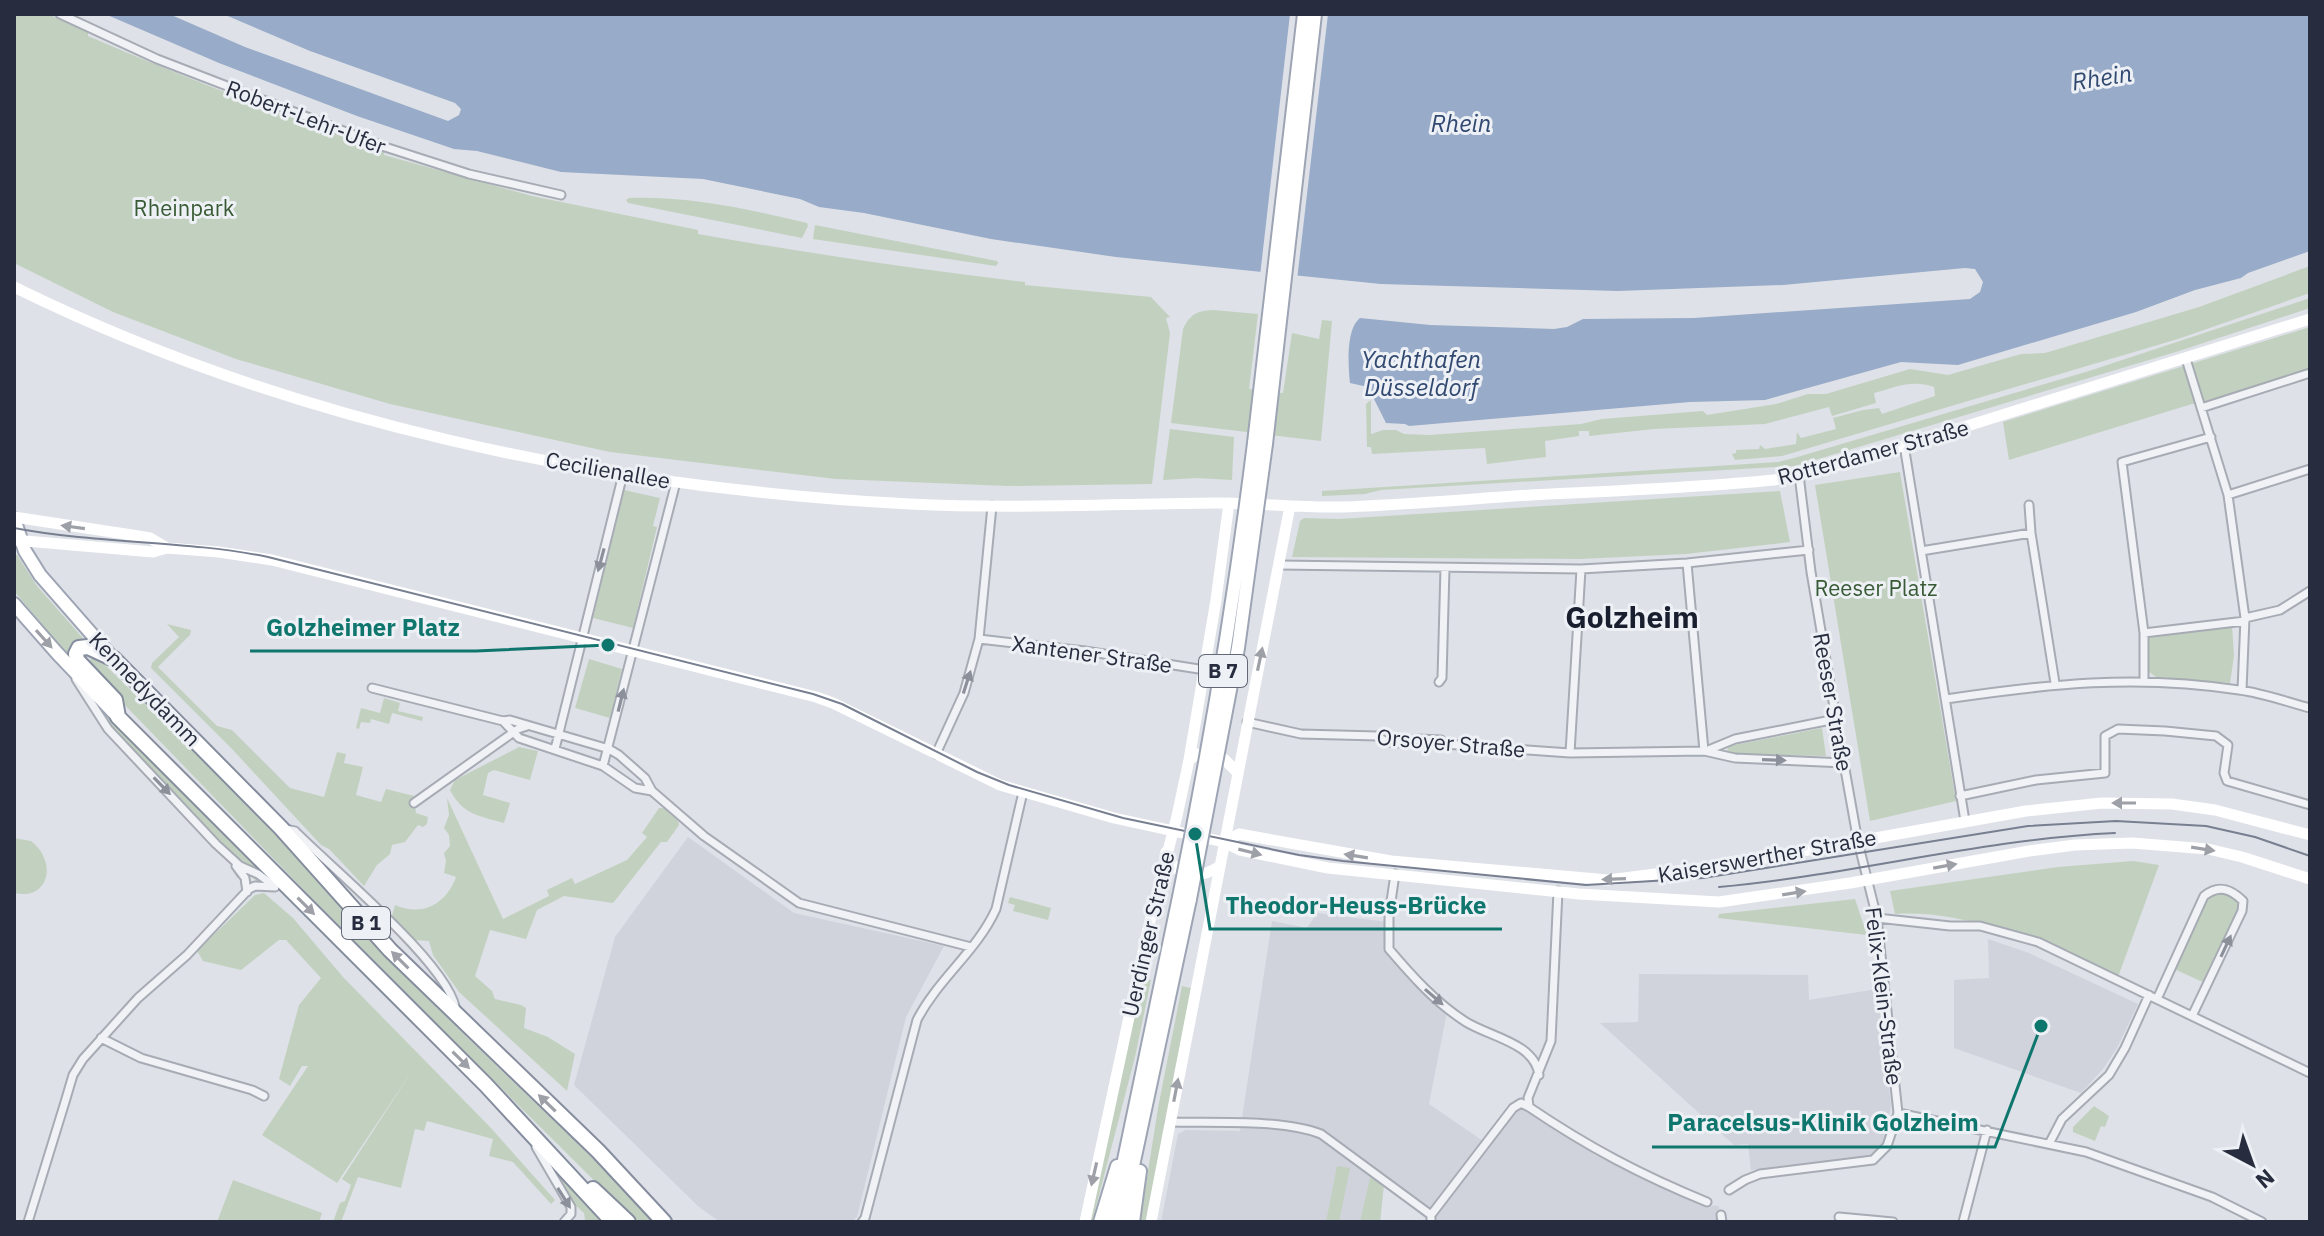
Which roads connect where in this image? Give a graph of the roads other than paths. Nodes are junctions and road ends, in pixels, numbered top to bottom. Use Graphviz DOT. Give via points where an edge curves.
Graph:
graph roads {
  1 [pos="60,14"];
  2 [pos="1304,14"];
  3 [pos="1315,14"];
  4 [pos="561,195"];
  5 [pos="14,287"];
  6 [pos="2310,319"];
  7 [pos="2186,359"];
  8 [pos="2310,373"];
  9 [pos="2201,408"];
  10 [pos="2211,437"];
  11 [pos="1260,444"];
  12 [pos="1904,445"];
  13 [pos="2310,469"];
  14 [pos="623,474"];
  15 [pos="1799,475"];
  16 [pos="676,482"];
  17 [pos="2228,495"];
  18 [pos="1229,503"];
  19 [pos="2029,505"];
  20 [pos="992,506"];
  21 [pos="1290,506"];
  22 [pos="14,518"];
  23 [pos="2031,533"];
  24 [pos="18,542"];
  25 [pos="167,548"];
  26 [pos="1809,550"];
  27 [pos="1921,551"];
  28 [pos="1687,563"];
  29 [pos="1279,565"];
  30 [pos="1445,568"];
  31 [pos="1581,569"];
  32 [pos="2310,591"];
  33 [pos="16,607"];
  34 [pos="2245,620"];
  35 [pos="2144,633"];
  36 [pos="581,639"];
  37 [pos="979,639"];
  38 [pos="632,652"];
  39 [pos="114,659"];
  40 [pos="69,667"];
  41 [pos="1205,670"];
  42 [pos="2144,680"];
  43 [pos="1439,682"];
  44 [pos="2055,683"];
  45 [pos="372,688"];
  46 [pos="2242,690"];
  47 [pos="1946,699"];
  48 [pos="2310,708"];
  49 [pos="118,717"];
  50 [pos="1836,719"];
  51 [pos="503,721"];
  52 [pos="1247,722"];
  53 [pos="528,725"];
  54 [pos="513,734"];
  55 [pos="559,735"];
  56 [pos="555,749"];
  57 [pos="609,749"];
  58 [pos="1704,751"];
  59 [pos="1570,753"];
  60 [pos="936,754"];
  61 [pos="1189,760"];
  62 [pos="1844,763"];
  63 [pos="603,766"];
  64 [pos="1237,772"];
  65 [pos="652,791"];
  66 [pos="1023,792"];
  67 [pos="1960,796"];
  68 [pos="414,803"];
  69 [pos="2310,805"];
  70 [pos="1965,821"];
  71 [pos="1173,831"];
  72 [pos="2310,835"];
  73 [pos="1224,842"];
  74 [pos="1858,842"];
  75 [pos="1166,852"];
  76 [pos="230,858"];
  77 [pos="1220,866"];
  78 [pos="1395,874"];
  79 [pos="2310,879"];
  80 [pos="1868,880"];
  81 [pos="281,887"];
  82 [pos="1558,891"];
  83 [pos="247,892"];
  84 [pos="1185,898"];
  85 [pos="1877,918"];
  86 [pos="971,947"];
  87 [pos="2149,995"];
  88 [pos="2157,999"];
  89 [pos="2192,1016"];
  90 [pos="101,1038"];
  91 [pos="2310,1073"];
  92 [pos="1539,1075"];
  93 [pos="264,1096"];
  94 [pos="1529,1107"];
  95 [pos="1898,1113"];
  96 [pos="1144,1120"];
  97 [pos="1170,1122"];
  98 [pos="523,1123"];
  99 [pos="1987,1130"];
  100 [pos="1128,1141"];
  101 [pos="2049,1144"];
  102 [pos="598,1151"];
  103 [pos="553,1155"];
  104 [pos="1729,1190"];
  105 [pos="1707,1202"];
  106 [pos="1839,1217"];
  107 [pos="1431,1219"];
  108 [pos="1881,1221"];
  109 [pos="28,1222"];
  110 [pos="564,1222"];
  111 [pos="613,1222"];
  112 [pos="628,1222"];
  113 [pos="664,1222"];
  114 [pos="676,1222"];
  115 [pos="862,1222"];
  116 [pos="1085,1222"];
  117 [pos="1100,1222"];
  118 [pos="1111,1222"];
  119 [pos="1121,1222"];
  120 [pos="1133,1222"];
  121 [pos="1151,1222"];
  122 [pos="1893,1222"];
  123 [pos="1963,1222"];
  124 [pos="2262,1222"];
  1 -- 4 [label="street, Robert-Lehr-Ufer" via="157,59 385,147"];
  2 -- 11 [label="main road, B 7"];
  3 -- 11 [label="main road, B 7"];
  5 -- 14 [label="street, Cecilienallee" via="127,339 266,390 462,442"];
  6 -- 7 [label="street, Rotterdamer Straße"];
  7 -- 9 [label="street"];
  7 -- 12 [label="street, Rotterdamer Straße"];
  8 -- 9 [label="street"];
  9 -- 10 [label="street"];
  10 -- 17 [label="street"];
  10 -- 35 [label="street" via="2122,462"];
  11 -- 84 [label="main road, B 7, bridge"];
  12 -- 15 [label="street, Rotterdamer Straße"];
  12 -- 27 [label="street"];
  13 -- 17 [label="street"];
  14 -- 16 [label="street, Cecilienallee"];
  14 -- 36 [label="street, one-way"];
  15 -- 21 [label="street, Rotterdamer Straße" via="1756,482"];
  15 -- 26 [label="street, Reeser Straße"];
  16 -- 20 [label="street, Cecilienallee" via="836,499"];
  16 -- 38 [label="street"];
  17 -- 34 [label="street"];
  18 -- 20 [label="street, Cecilienallee"];
  18 -- 21 [label="street, Rotterdamer Straße"];
  18 -- 41 [label="street, Uerdinger Straße"];
  19 -- 23 [label="street"];
  20 -- 37 [label="street"];
  21 -- 29 [label="street"];
  22 -- 24 [label="main road, B 1"];
  25 -- 22 [label="street, Kaiserswerther Straße, one-way" via="141,536"];
  23 -- 27 [label="street"];
  23 -- 44 [label="street"];
  24 -- 25 [label="street, Kaiserswerther Straße" via="153,552"];
  24 -- 39 [label="main road, Kennedydamm / B 1" via="52,591"];
  25 -- 36 [label="street, Kaiserswerther Straße" via="272,560"];
  26 -- 28 [label="street"];
  26 -- 50 [label="street, Reeser Straße"];
  27 -- 47 [label="street"];
  28 -- 31 [label="street"];
  28 -- 58 [label="street"];
  29 -- 30 [label="street"];
  52 -- 29 [label="street, one-way"];
  30 -- 31 [label="street"];
  30 -- 43 [label="street"];
  31 -- 59 [label="street"];
  32 -- 34 [label="street" via="2280,610"];
  33 -- 40 [label="main road, Kennedydamm / B 1, one-way"];
  34 -- 35 [label="street"];
  34 -- 46 [label="street"];
  35 -- 42 [label="street"];
  36 -- 38 [label="street, Kaiserswerther Straße"];
  36 -- 55 [label="street"];
  37 -- 41 [label="street, Xantener Straße"];
  60 -- 37 [label="street, one-way" via="964,693"];
  57 -- 38 [label="street, one-way"];
  38 -- 60 [label="street, Kaiserswerther Straße" via="833,703"];
  39 -- 49 [label="highway" via="86,646 76,654 115,700"];
  102 -- 39 [label="highway, Kennedydamm / B 1, one-way" via="390,950 281,828"];
  40 -- 49 [label="main road, Kennedydamm / B 1"];
  40 -- 76 [label="street, Kennedydamm, one-way" via="108,729"];
  41 -- 61 [label="street, Uerdinger Straße"];
  42 -- 44 [label="street"];
  42 -- 46 [label="street"];
  44 -- 47 [label="street"];
  45 -- 51 [label="street"];
  46 -- 48 [label="street"];
  47 -- 67 [label="street"];
  49 -- 81 [label="highway, Kennedydamm / B 1"];
  50 -- 58 [label="street, Orsoyer Straße" via="1735,739"];
  50 -- 62 [label="street, Reeser Straße"];
  51 -- 53 [label="street"];
  51 -- 54 [label="street"];
  52 -- 59 [label="street, Orsoyer Straße" via="1301,734"];
  52 -- 64 [label="street"];
  53 -- 54 [label="street"];
  53 -- 55 [label="street"];
  54 -- 56 [label="street"];
  54 -- 68 [label="street"];
  55 -- 56 [label="street"];
  55 -- 57 [label="street"];
  56 -- 63 [label="street"];
  57 -- 63 [label="street"];
  57 -- 65 [label="street" via="645,778"];
  58 -- 59 [label="street, Orsoyer Straße"];
  58 -- 62 [label="street, Orsoyer Straße, one-way" via="1735,758"];
  60 -- 66 [label="street, Kaiserswerther Straße"];
  61 -- 64 [label="street" via="1197,754 1224,759"];
  61 -- 71 [label="street, Uerdinger Straße"];
  62 -- 74 [label="street, Reeser Straße"];
  63 -- 65 [label="street" via="635,788"];
  64 -- 73 [label="street"];
  65 -- 86 [label="street" via="704,836 799,903"];
  66 -- 71 [label="street, Kaiserswerther Straße"];
  66 -- 86 [label="street" via="996,909"];
  67 -- 69 [label="street" via="2105,773 2105,736 2118,729 2220,738 2229,748 2227,781"];
  67 -- 70 [label="street"];
  72 -- 70 [label="street, Kaiserswerther Straße, one-way" via="2215,810 2128,802"];
  70 -- 74 [label="street, Kaiserswerther Straße"];
  71 -- 73 [label="street, Kaiserswerther Straße"];
  71 -- 75 [label="street, Uerdinger Straße"];
  74 -- 73 [label="street, Kaiserswerther Straße, one-way" via="1608,880 1391,861 1239,834"];
  73 -- 77 [label="street"];
  73 -- 78 [label="street, Kaiserswerther Straße, one-way" via="1316,866"];
  74 -- 80 [label="street, Reeser Straße"];
  75 -- 77 [label="street" via="1184,875 1203,875"];
  75 -- 116 [label="street, Uerdinger Straße, one-way"];
  76 -- 81 [label="street, Kennedydamm"];
  76 -- 83 [label="street" via="245,878"];
  97 -- 77 [label="street, one-way"];
  78 -- 82 [label="street, Kaiserswerther Straße"];
  78 -- 92 [label="street, one-way" via="1389,949 1466,1022 1528,1053"];
  80 -- 79 [label="street, Kaiserswerther Straße, one-way" via="2029,851 2132,843 2208,849"];
  82 -- 80 [label="street, Kaiserswerther Straße, one-way" via="1719,902"];
  80 -- 85 [label="street, Felix-Klein-Straße"];
  81 -- 83 [label="street" via="255,886"];
  81 -- 98 [label="highway, Kennedydamm / B 1, one-way"];
  82 -- 92 [label="street" via="1551,1041"];
  83 -- 90 [label="street"];
  84 -- 96 [label="main road, B 7"];
  84 -- 100 [label="main road, B 7"];
  85 -- 87 [label="street" via="1980,926 2038,942"];
  85 -- 95 [label="street, Felix-Klein-Straße"];
  86 -- 115 [label="street" via="917,1020"];
  87 -- 88 [label="street"];
  87 -- 101 [label="street" via="2109,1075 2062,1119"];
  88 -- 89 [label="street"];
  89 -- 88 [label="street, one-way" via="2242,911 2243,901 2235,893 2221,888 2204,896"];
  89 -- 91 [label="street"];
  90 -- 93 [label="street" via="141,1058"];
  90 -- 109 [label="street" via="73,1075"];
  92 -- 94 [label="street"];
  94 -- 105 [label="street" via="1643,1176"];
  94 -- 107 [label="street" via="1521,1103 1513,1108"];
  95 -- 99 [label="street"];
  95 -- 104 [label="street" via="1887,1146 1873,1160 1760,1174"];
  96 -- 119 [label="main road, B 7"];
  96 -- 120 [label="main road"];
  97 -- 107 [label="street" via="1313,1131"];
  97 -- 121 [label="street"];
  98 -- 103 [label="highway, Kennedydamm / B 1"];
  98 -- 110 [label="street, one-way" via="571,1207"];
  99 -- 101 [label="street"];
  99 -- 123 [label="street"];
  100 -- 117 [label="main road"];
  100 -- 118 [label="main road, B 7"];
  101 -- 124 [label="street" via="2148,1172 2238,1207"];
  102 -- 113 [label="highway, Kennedydamm"];
  102 -- 114 [label="highway, Kennedydamm / B 1" via="614,1160"];
  103 -- 111 [label="highway, Kennedydamm / B 1"];
  103 -- 112 [label="highway, Kennedydamm"];
  106 -- 108 [label="street"];
  108 -- 122 [label="street"];
}
